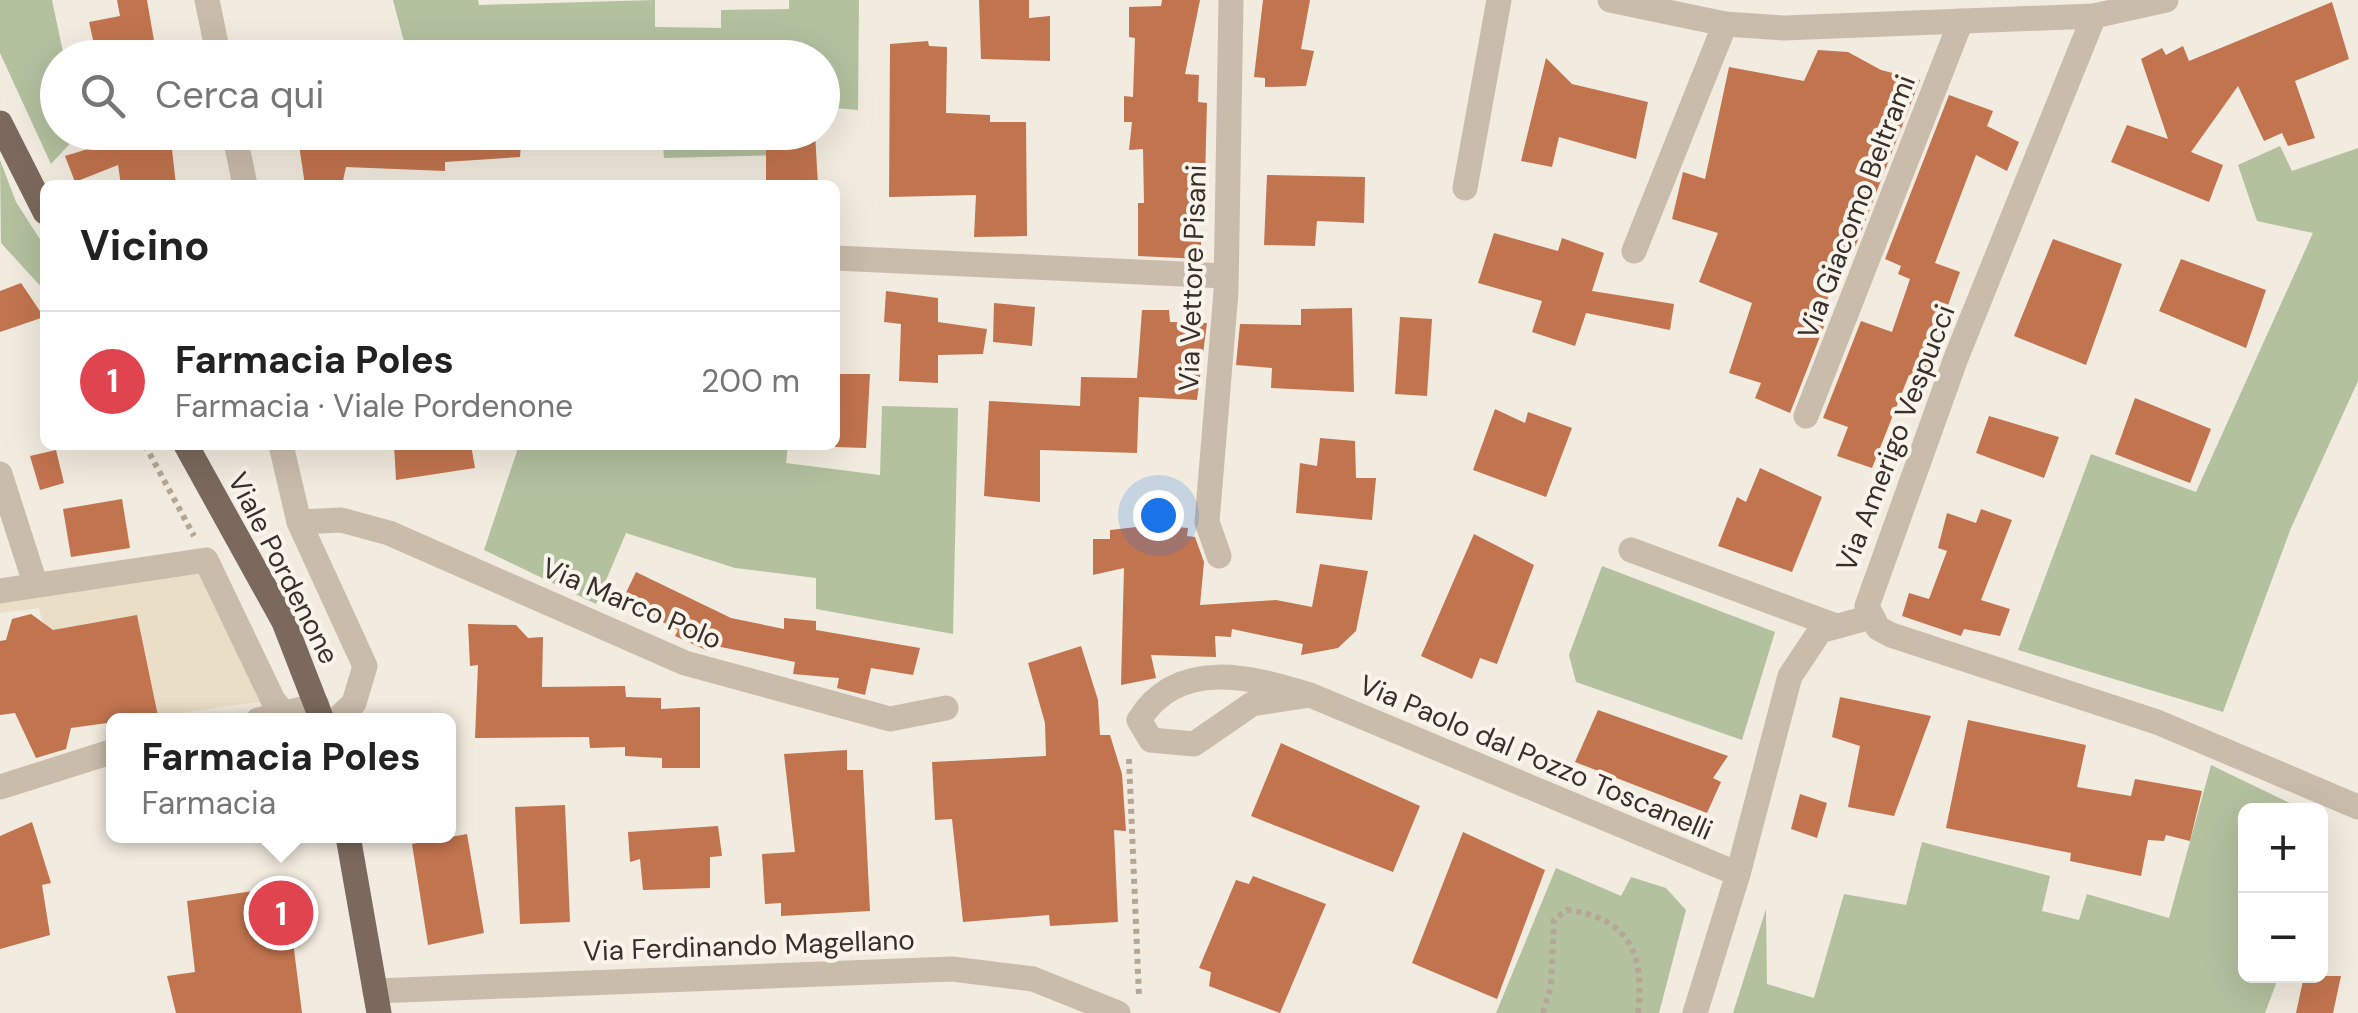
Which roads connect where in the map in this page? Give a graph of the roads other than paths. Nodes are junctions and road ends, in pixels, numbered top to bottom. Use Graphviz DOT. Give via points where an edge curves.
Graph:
graph roads {
  1 [pos="207,0"];
  2 [pos="1232,0"];
  3 [pos="1499,0"];
  4 [pos="1610,0"];
  5 [pos="2166,0"];
  6 [pos="1922,12"];
  7 [pos="2094,16"];
  8 [pos="1961,21"];
  9 [pos="1725,24"];
  10 [pos="215,40"];
  11 [pos="0,123"];
  12 [pos="238,150"];
  13 [pos="244,180"];
  14 [pos="1465,188"];
  15 [pos="40,202"];
  16 [pos="1634,251"];
  17 [pos="840,258"];
  18 [pos="1225,276"];
  19 [pos="1806,416"];
  20 [pos="189,450"];
  21 [pos="282,450"];
  22 [pos="0,474"];
  23 [pos="300,522"];
  24 [pos="1631,550"];
  25 [pos="1218,556"];
  26 [pos="35,583"];
  27 [pos="0,591"];
  28 [pos="1872,618"];
  29 [pos="1836,626"];
  30 [pos="1310,695"];
  31 [pos="946,708"];
  32 [pos="284,713"];
  33 [pos="324,713"];
  34 [pos="330,713"];
  35 [pos="106,754"];
  36 [pos="0,787"];
  37 [pos="2358,808"];
  38 [pos="349,843"];
  39 [pos="1738,874"];
  40 [pos="377,1002"];
  41 [pos="1118,1013"];
  42 [pos="1695,1013"];
  1 -- 10 [label="street"];
  2 -- 18 [label="street, Via Vettore Pisani"];
  3 -- 14 [label="street"];
  4 -- 9 [label="street"];
  5 -- 7 [label="street"];
  6 -- 8 [label="street"];
  6 -- 9 [label="street" via="1784,28"];
  7 -- 8 [label="street"];
  7 -- 28 [label="street, Via Amerigo Vespucci" via="1868,593"];
  8 -- 19 [label="street, Via Giacomo Beltrami"];
  9 -- 16 [label="street"];
  11 -- 15 [label="main road"];
  12 -- 13 [label="street"];
  17 -- 18 [label="street"];
  18 -- 25 [label="street, Via Vettore Pisani" via="1208,522"];
  20 -- 33 [label="main road, Viale Pordenone" via="284,622"];
  21 -- 23 [label="street, Viale Pordenone"];
  22 -- 26 [label="street"];
  23 -- 31 [label="street, Via Marco Polo" via="342,520 388,533 685,663 890,719"];
  23 -- 34 [label="street, Viale Pordenone" via="364,666 354,703"];
  24 -- 29 [label="street"];
  26 -- 27 [label="street"];
  26 -- 32 [label="street" via="206,560"];
  28 -- 29 [label="street"];
  28 -- 37 [label="street" via="1891,635 2157,722"];
  29 -- 39 [label="street, Via Paolo dal Pozzo Toscanelli" via="1820,631 1790,676"];
  30 -- 30 [label="street, Via Paolo dal Pozzo Toscanelli" via="1232,674 1208,676 1161,694 1139,720 1152,740 1194,744 1252,704"];
  30 -- 39 [label="street, Via Paolo dal Pozzo Toscanelli"];
  35 -- 36 [label="street"];
  38 -- 40 [label="main road"];
  39 -- 42 [label="street, Via Paolo dal Pozzo Toscanelli"];
  40 -- 41 [label="street, Via Ferdinando Magellano" via="952,969 1034,979"];
}
